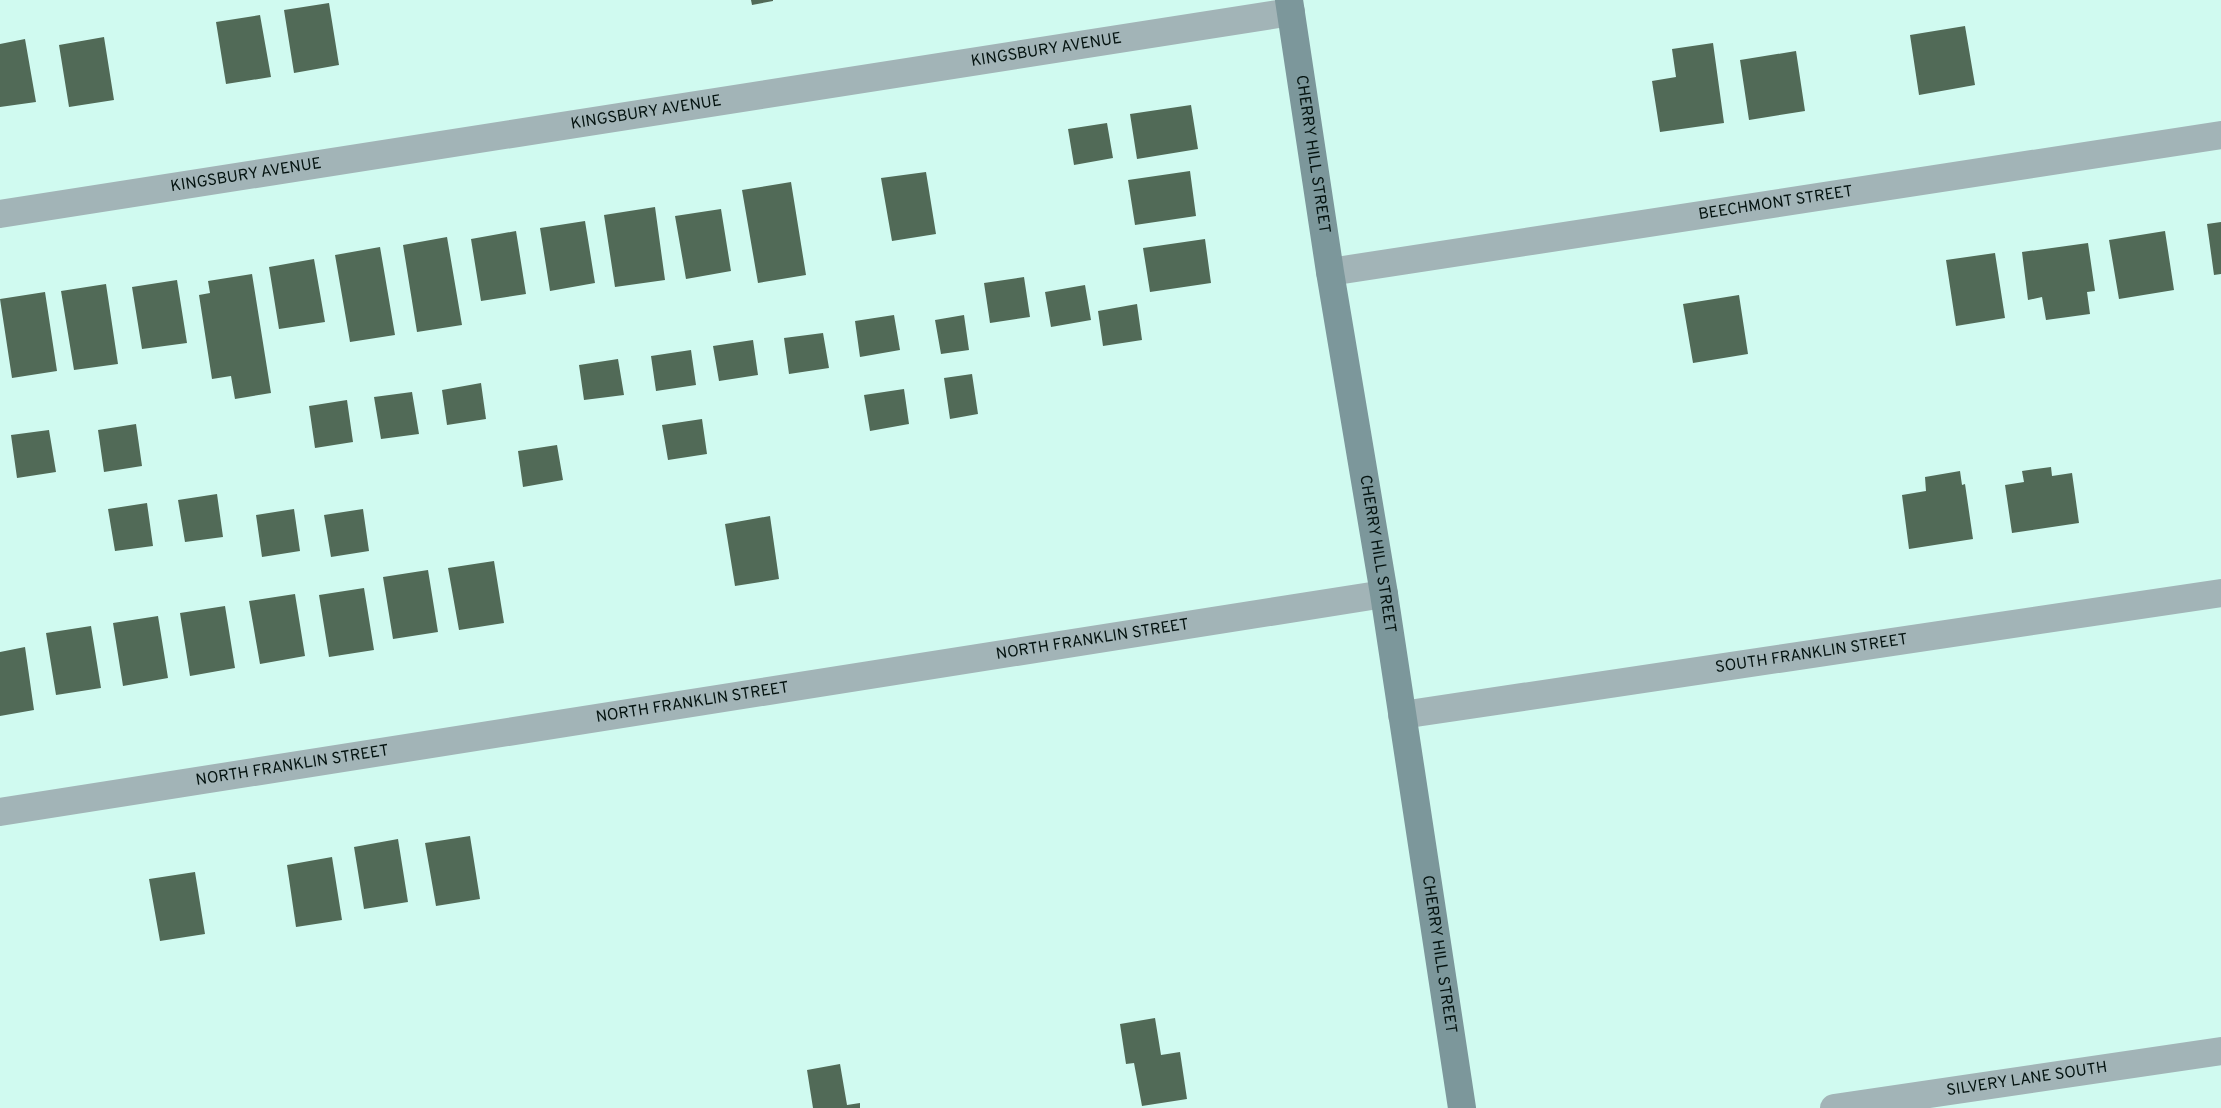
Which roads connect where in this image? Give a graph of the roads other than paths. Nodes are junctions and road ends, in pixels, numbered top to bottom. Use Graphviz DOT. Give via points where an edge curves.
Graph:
graph roads {
  1 [pos="1290,6"];
  2 [pos="2221,134"];
  3 [pos="0,214"];
  4 [pos="1330,272"];
  5 [pos="2221,593"];
  6 [pos="1384,594"];
  7 [pos="1402,715"];
  8 [pos="0,812"];
  9 [pos="2221,1051"];
  10 [pos="1462,1108"];
  11 [pos="1834,1108"];
  1 -- 3 [label="street, KINGSBURY AVENUE"];
  1 -- 4 [label="main road, CHERRY HILL STREET"];
  2 -- 4 [label="street, BEECHMONT STREET"];
  4 -- 6 [label="main road, CHERRY HILL STREET"];
  5 -- 7 [label="street, SOUTH FRANKLIN STREET"];
  6 -- 7 [label="main road, CHERRY HILL STREET"];
  6 -- 8 [label="street, NORTH FRANKLIN STREET"];
  7 -- 10 [label="main road, CHERRY HILL STREET"];
  9 -- 11 [label="street, SILVERY LANE SOUTH"];
}
